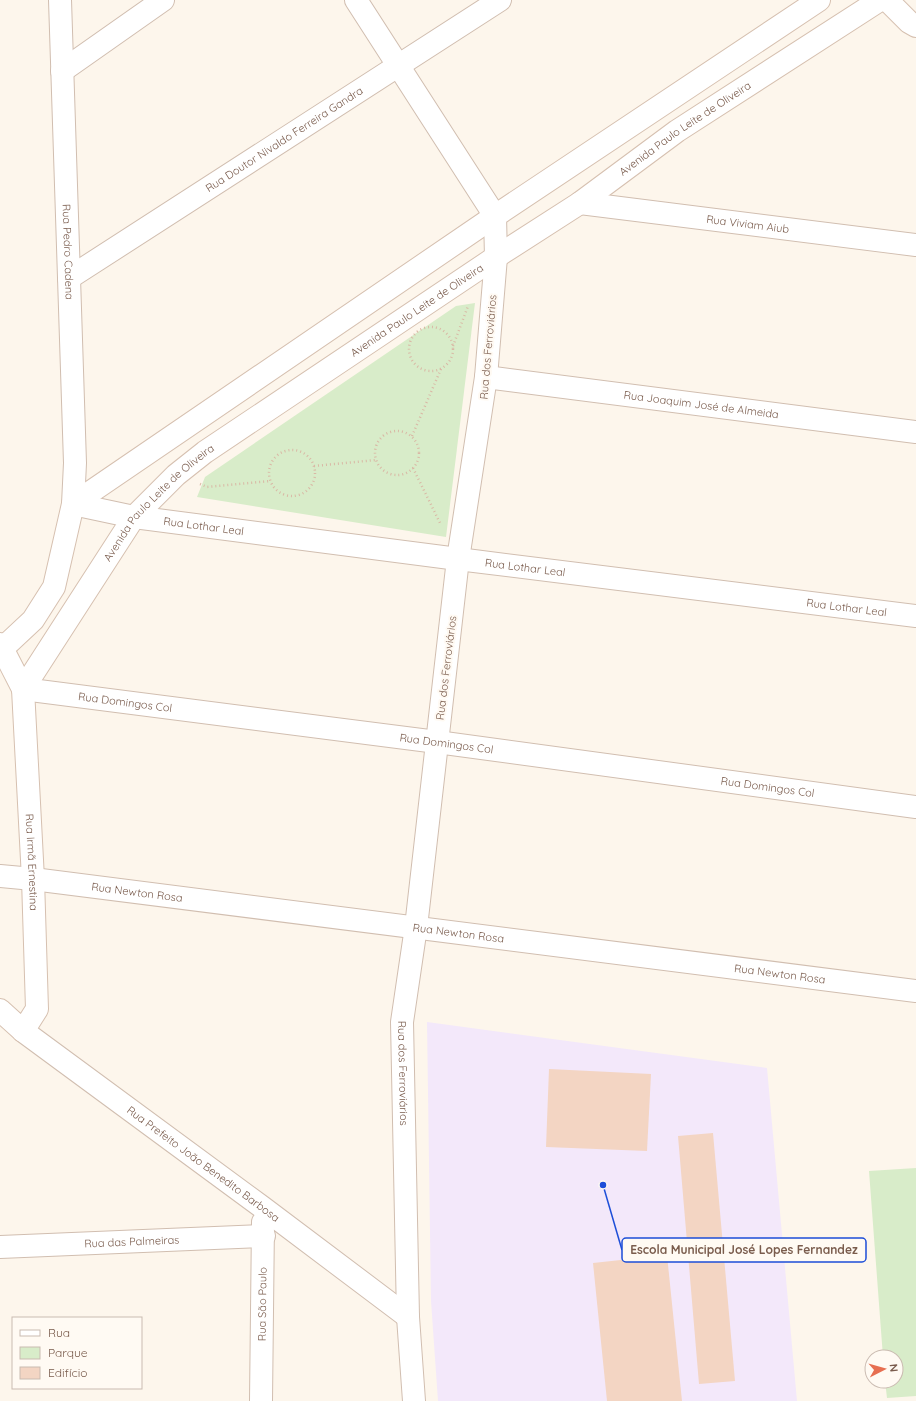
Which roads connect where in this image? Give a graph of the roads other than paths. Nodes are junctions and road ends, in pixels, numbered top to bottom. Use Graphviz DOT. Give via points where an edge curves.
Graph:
graph roads {
  1 [pos="60,0"];
  2 [pos="163,0"];
  3 [pos="356,0"];
  4 [pos="500,0"];
  5 [pos="819,0"];
  6 [pos="880,0"];
  7 [pos="887,0"];
  8 [pos="916,26"];
  9 [pos="398,65"];
  10 [pos="62,71"];
  11 [pos="580,203"];
  12 [pos="495,216"];
  13 [pos="916,245"];
  14 [pos="496,257"];
  15 [pos="69,278"];
  16 [pos="486,378"];
  17 [pos="916,432"];
  18 [pos="73,504"];
  19 [pos="134,517"];
  20 [pos="458,559"];
  21 [pos="916,616"];
  22 [pos="1,649"];
  23 [pos="23,689"];
  24 [pos="437,742"];
  25 [pos="916,806"];
  26 [pos="0,876"];
  27 [pos="33,879"];
  28 [pos="416,927"];
  29 [pos="916,991"];
  30 [pos="0,1010"];
  31 [pos="23,1031"];
  32 [pos="262,1207"];
  33 [pos="264,1236"];
  34 [pos="0,1247"];
  35 [pos="408,1317"];
  36 [pos="261,1401"];
  37 [pos="414,1401"];
  1 -- 10 [label="street, Rua Pedro Cadena"];
  2 -- 10 [label="street"];
  3 -- 9 [label="street"];
  4 -- 9 [label="street, Rua Doutor Nivaldo Ferreira Gandra"];
  5 -- 12 [label="street"];
  6 -- 11 [label="street, Avenida Paulo Leite de Oliveira" via="677,131"];
  7 -- 8 [label="street"];
  9 -- 12 [label="street"];
  9 -- 15 [label="street, Rua Doutor Nivaldo Ferreira Gandra"];
  10 -- 15 [label="street, Rua Pedro Cadena"];
  11 -- 13 [label="street, Rua Viviam Aiub"];
  11 -- 14 [label="street, Avenida Paulo Leite de Oliveira"];
  12 -- 14 [label="street, Rua dos Ferroviários"];
  12 -- 18 [label="street"];
  14 -- 16 [label="street, Rua dos Ferroviários"];
  14 -- 19 [label="street, Avenida Paulo Leite de Oliveira" via="205,452 176,475"];
  15 -- 18 [label="street, Rua Pedro Cadena" via="75,463"];
  16 -- 17 [label="street, Rua Joaquim José de Almeida"];
  16 -- 20 [label="street, Rua dos Ferroviários"];
  18 -- 19 [label="street, Rua Lothar Leal"];
  18 -- 22 [label="street" via="54,587 33,620"];
  19 -- 20 [label="street, Rua Lothar Leal"];
  19 -- 23 [label="street, Avenida Paulo Leite de Oliveira"];
  20 -- 21 [label="street, Rua Lothar Leal"];
  20 -- 24 [label="street, Rua dos Ferroviários"];
  22 -- 23 [label="street"];
  23 -- 24 [label="street, Rua Domingos Col"];
  23 -- 27 [label="street, Rua Irmã Ernestina"];
  24 -- 25 [label="street, Rua Domingos Col"];
  24 -- 28 [label="street, Rua dos Ferroviários"];
  26 -- 27 [label="street, Rua Newton Rosa"];
  27 -- 28 [label="street, Rua Newton Rosa"];
  27 -- 31 [label="street, Rua Irmã Ernestina" via="37,1008"];
  28 -- 29 [label="street, Rua Newton Rosa"];
  28 -- 35 [label="street, Rua dos Ferroviários" via="402,1022"];
  30 -- 31 [label="street, Rua Prefeito João Benedito Barbosa"];
  31 -- 32 [label="street, Rua Prefeito João Benedito Barbosa"];
  32 -- 33 [label="street, Rua São Paulo"];
  32 -- 35 [label="street, Rua Prefeito João Benedito Barbosa"];
  33 -- 34 [label="street, Rua das Palmeiras"];
  33 -- 36 [label="street, Rua São Paulo"];
  35 -- 37 [label="street, Rua dos Ferroviários"];
}
